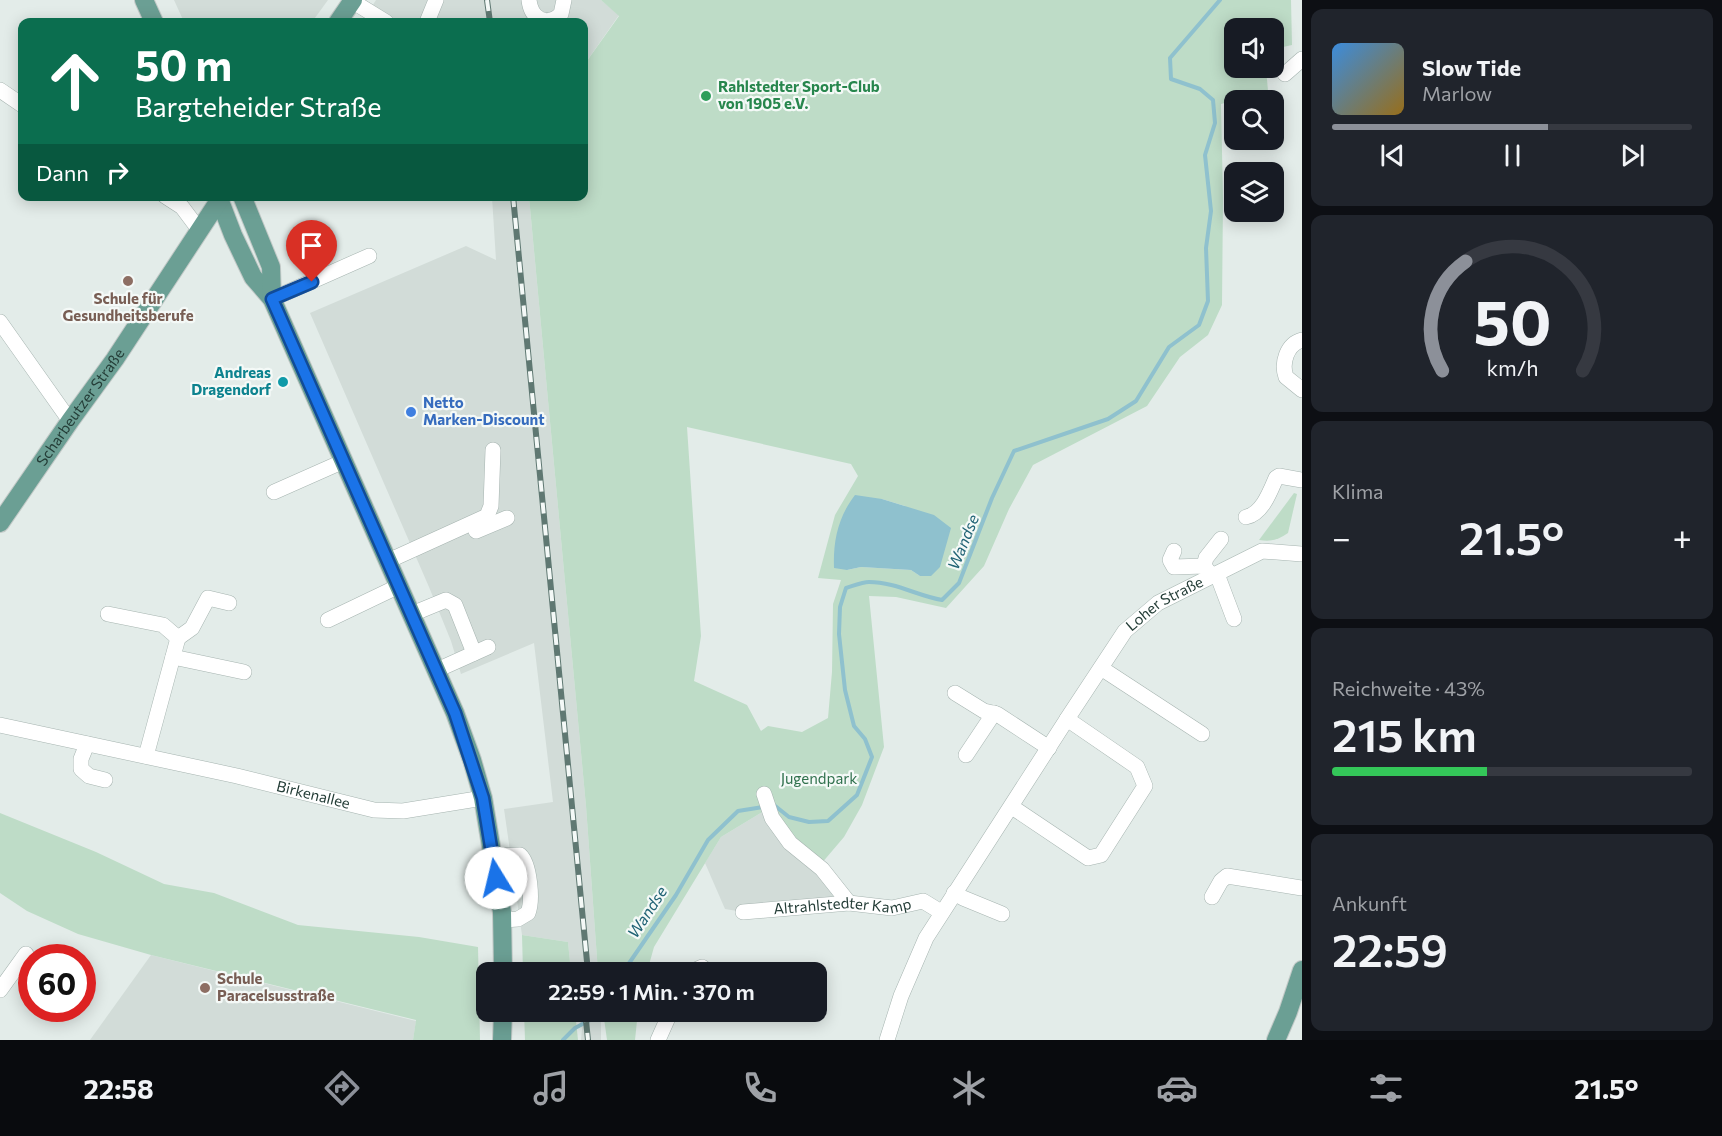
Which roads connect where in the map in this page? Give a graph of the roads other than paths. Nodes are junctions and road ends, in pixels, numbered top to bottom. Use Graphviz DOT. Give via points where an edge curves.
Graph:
graph roads {
  1 [pos="144,0"];
  2 [pos="436,0"];
  3 [pos="528,0"];
  4 [pos="564,0"];
  5 [pos="353,1"];
  6 [pos="152,18"];
  7 [pos="341,18"];
  8 [pos="380,18"];
  9 [pos="429,18"];
  10 [pos="537,18"];
  11 [pos="556,18"];
  12 [pos="1302,59"];
  13 [pos="1285,74"];
  14 [pos="0,90"];
  15 [pos="18,102"];
  16 [pos="173,201"];
  17 [pos="220,201"];
  18 [pos="223,201"];
  19 [pos="244,201"];
  20 [pos="200,231"];
  21 [pos="369,256"];
  22 [pos="272,299"];
  23 [pos="0,322"];
  24 [pos="1302,340"];
  25 [pos="1302,390"];
  26 [pos="70,421"];
  27 [pos="493,450"];
  28 [pos="344,461"];
  29 [pos="1302,480"];
  30 [pos="274,492"];
  31 [pos="1246,516"];
  32 [pos="507,518"];
  33 [pos="0,523"];
  34 [pos="1221,539"];
  35 [pos="1174,551"];
  36 [pos="1302,554"];
  37 [pos="389,563"];
  38 [pos="1211,572"];
  39 [pos="399,586"];
  40 [pos="229,603"];
  41 [pos="108,614"];
  42 [pos="412,614"];
  43 [pos="1234,619"];
  44 [pos="328,620"];
  45 [pos="178,638"];
  46 [pos="173,657"];
  47 [pos="1101,668"];
  48 [pos="436,670"];
  49 [pos="244,672"];
  50 [pos="955,693"];
  51 [pos="994,713"];
  52 [pos="1068,719"];
  53 [pos="0,725"];
  54 [pos="1202,734"];
  55 [pos="87,744"];
  56 [pos="1049,748"];
  57 [pos="966,755"];
  58 [pos="146,756"];
  59 [pos="105,780"];
  60 [pos="764,794"];
  61 [pos="483,798"];
  62 [pos="1012,807"];
  63 [pos="493,856"];
  64 [pos="1302,888"];
  65 [pos="954,893"];
  66 [pos="1212,897"];
  67 [pos="849,903"];
  68 [pos="743,912"];
  69 [pos="941,912"];
  70 [pos="1002,914"];
  71 [pos="502,920"];
  72 [pos="503,962"];
  73 [pos="18,965"];
  74 [pos="1302,970"];
  75 [pos="0,990"];
  76 [pos="503,1022"];
  77 [pos="666,1022"];
  78 [pos="502,1040"];
  79 [pos="658,1040"];
  80 [pos="887,1040"];
  81 [pos="1276,1040"];
  1 -- 6 [label="main road"];
  2 -- 9 [label="street"];
  3 -- 10 [label="street"];
  4 -- 11 [label="street"];
  5 -- 7 [label="main road"];
  5 -- 8 [label="street"];
  12 -- 13 [label="street"];
  14 -- 15 [label="street"];
  16 -- 20 [label="street"];
  17 -- 20 [label="main road, Scharbeutzer Straße"];
  18 -- 22 [label="main road" via="233,235 253,277"];
  19 -- 22 [label="main road" via="271,267"];
  20 -- 26 [label="main road, Scharbeutzer Straße"];
  21 -- 22 [label="street"];
  22 -- 28 [label="main road"];
  23 -- 26 [label="street"];
  24 -- 25 [label="street" via="1295,343 1284,363 1286,377"];
  26 -- 33 [label="main road, Scharbeutzer Straße"];
  27 -- 37 [label="street" via="491,506 487,516"];
  28 -- 30 [label="street"];
  28 -- 37 [label="main road"];
  29 -- 31 [label="street" via="1279,476 1265,501 1251,516"];
  32 -- 37 [label="street"];
  34 -- 38 [label="street" via="1206,558"];
  35 -- 38 [label="street" via="1170,560 1174,567"];
  36 -- 38 [label="street, Loher Straße" via="1262,551"];
  37 -- 39 [label="main road"];
  38 -- 43 [label="street"];
  38 -- 47 [label="street, Loher Straße" via="1158,603 1125,631"];
  39 -- 42 [label="main road"];
  39 -- 44 [label="street"];
  40 -- 45 [label="street" via="208,598 192,628"];
  41 -- 45 [label="street" via="164,625"];
  42 -- 48 [label="main road"];
  42 -- 48 [label="street" via="451,601 481,650"];
  45 -- 46 [label="street"];
  46 -- 49 [label="street"];
  46 -- 58 [label="street"];
  47 -- 52 [label="street, Loher Straße"];
  47 -- 54 [label="street"];
  48 -- 61 [label="main road" via="455,713"];
  50 -- 51 [label="street"];
  51 -- 56 [label="street"];
  51 -- 57 [label="street"];
  52 -- 56 [label="street, Loher Straße"];
  52 -- 62 [label="street" via="1137,767 1145,786 1101,855 1088,858"];
  53 -- 55 [label="street, Birkenallee"];
  55 -- 58 [label="street, Birkenallee"];
  55 -- 59 [label="street" via="81,769 89,776"];
  56 -- 62 [label="street, Loher Straße"];
  58 -- 61 [label="street, Birkenallee" via="375,810 403,811"];
  60 -- 67 [label="street" via="772,818 790,843 822,869"];
  61 -- 63 [label="main road"];
  62 -- 65 [label="street, Loher Straße"];
  63 -- 71 [label="main road"];
  63 -- 71 [label="street" via="524,858 530,888 528,913 518,919"];
  64 -- 66 [label="street" via="1227,876"];
  65 -- 69 [label="street, Loher Straße"];
  65 -- 70 [label="street"];
  67 -- 68 [label="street, Altrahlstedter Kamp"];
  67 -- 69 [label="street, Altrahlstedter Kamp" via="892,908 923,901"];
  69 -- 80 [label="street, Loher Straße" via="905,987"];
  71 -- 72 [label="main road"];
  73 -- 75 [label="street"];
  74 -- 81 [label="main road"];
  76 -- 78 [label="main road"];
  77 -- 79 [label="street"];
}
